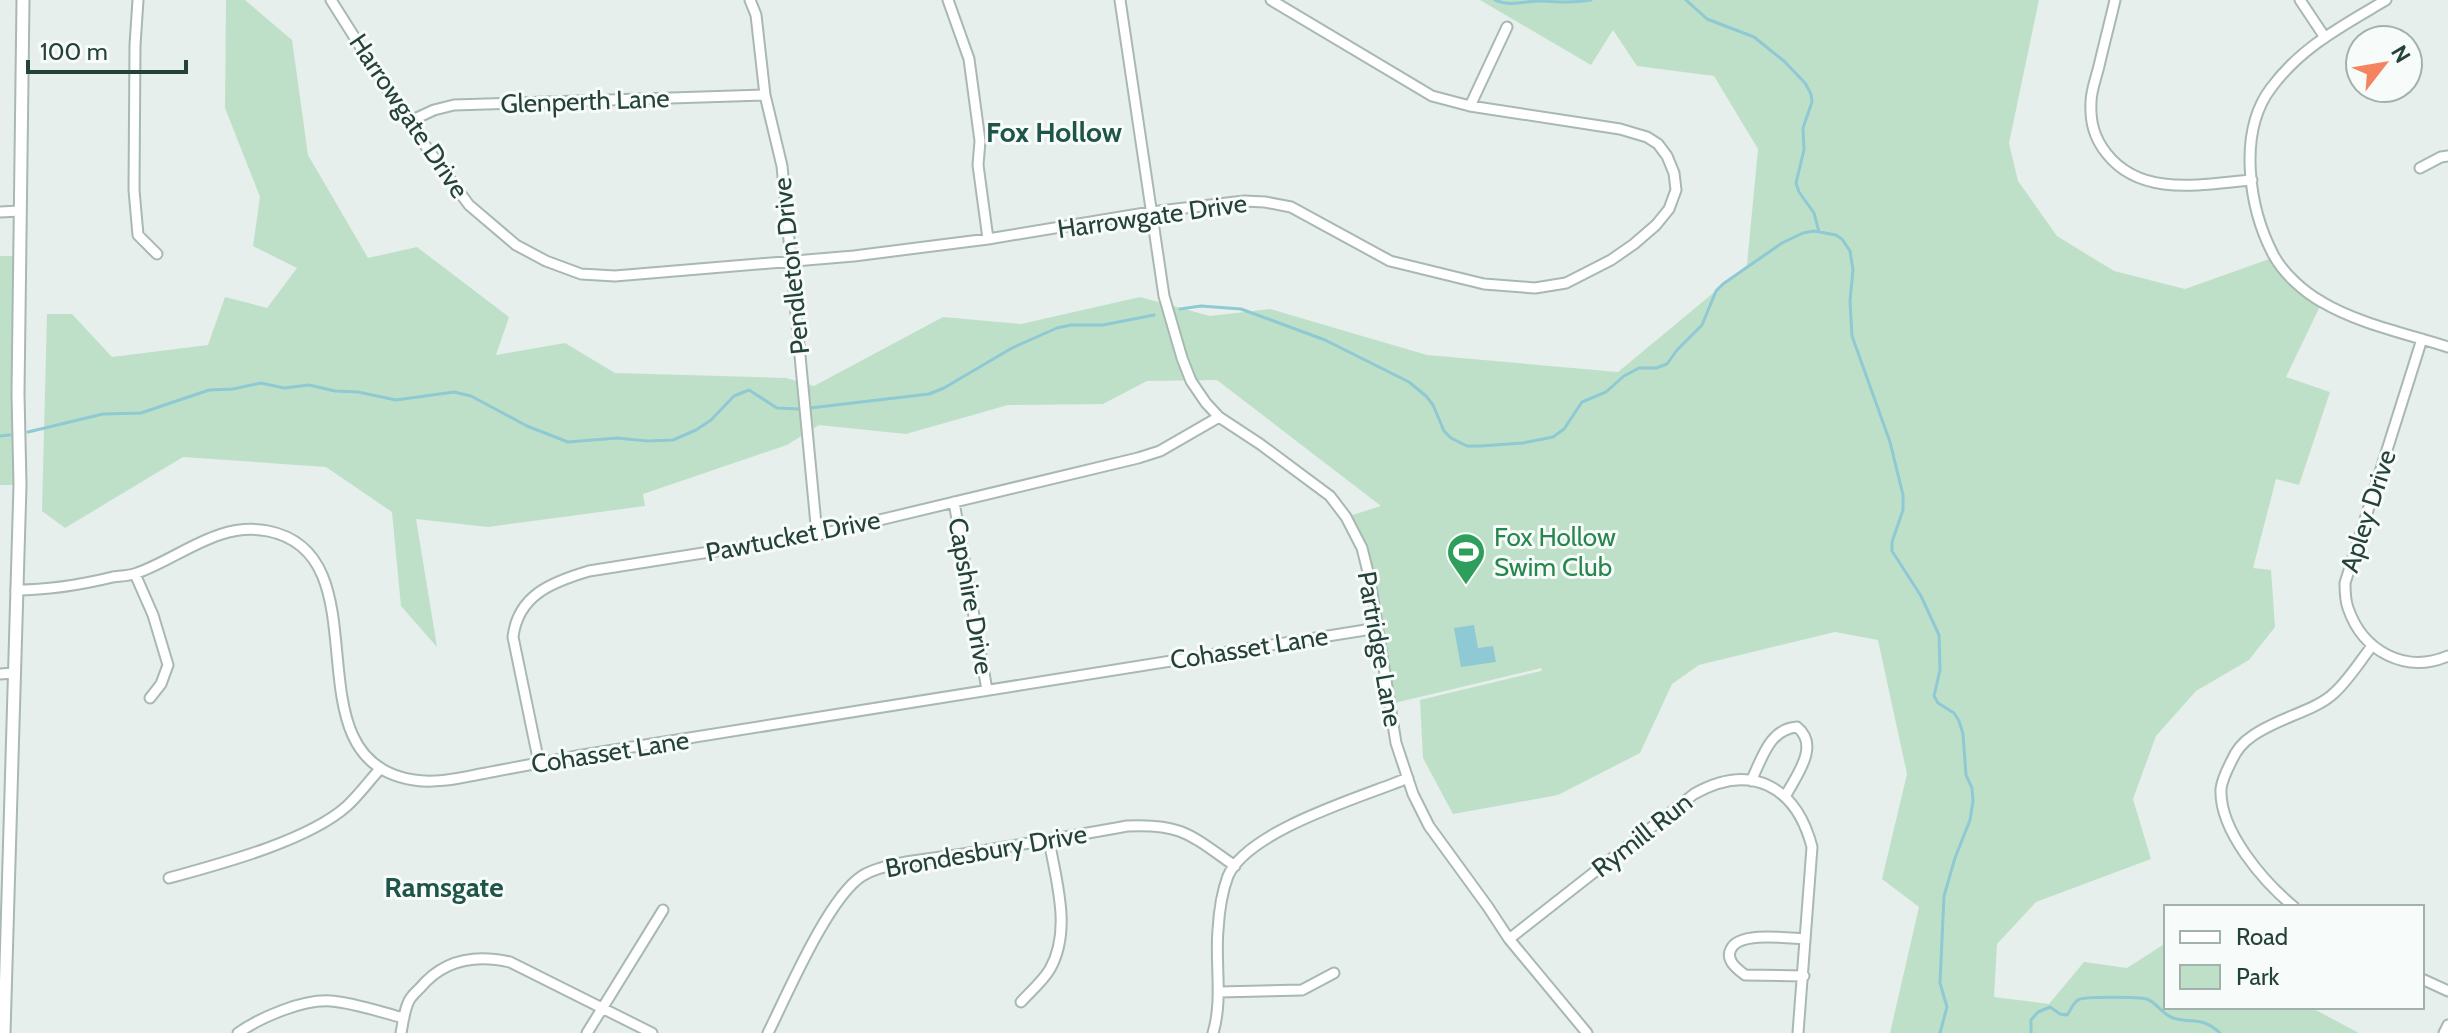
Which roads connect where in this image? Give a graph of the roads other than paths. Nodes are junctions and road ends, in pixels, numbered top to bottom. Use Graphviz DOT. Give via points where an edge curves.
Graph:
graph roads {
  1 [pos="23,0"];
  2 [pos="138,0"];
  3 [pos="331,0"];
  4 [pos="750,0"];
  5 [pos="948,0"];
  6 [pos="1120,0"];
  7 [pos="1271,0"];
  8 [pos="2115,0"];
  9 [pos="2300,0"];
  10 [pos="2386,0"];
  11 [pos="1507,27"];
  12 [pos="2324,36"];
  13 [pos="765,95"];
  14 [pos="1470,106"];
  15 [pos="408,122"];
  16 [pos="2448,156"];
  17 [pos="2420,168"];
  18 [pos="2252,180"];
  19 [pos="20,211"];
  20 [pos="0,212"];
  21 [pos="1151,212"];
  22 [pos="988,239"];
  23 [pos="157,254"];
  24 [pos="791,261"];
  25 [pos="2422,339"];
  26 [pos="2448,347"];
  27 [pos="1219,417"];
  28 [pos="954,502"];
  29 [pos="817,535"];
  30 [pos="135,574"];
  31 [pos="16,590"];
  32 [pos="1378,628"];
  33 [pos="2372,646"];
  34 [pos="2448,656"];
  35 [pos="14,673"];
  36 [pos="0,674"];
  37 [pos="987,690"];
  38 [pos="150,698"];
  39 [pos="539,763"];
  40 [pos="380,769"];
  41 [pos="1408,778"];
  42 [pos="1751,781"];
  43 [pos="1785,797"];
  44 [pos="1049,840"];
  45 [pos="1235,866"];
  46 [pos="169,878"];
  47 [pos="2292,905"];
  48 [pos="663,910"];
  49 [pos="1509,939"];
  50 [pos="1805,939"];
  51 [pos="1334,973"];
  52 [pos="1804,976"];
  53 [pos="2424,980"];
  54 [pos="2448,991"];
  55 [pos="1219,992"];
  56 [pos="1021,1002"];
  57 [pos="602,1007"];
  58 [pos="404,1018"];
  59 [pos="2448,1025"];
  60 [pos="4,1033"];
  61 [pos="238,1033"];
  62 [pos="401,1033"];
  63 [pos="587,1033"];
  64 [pos="652,1033"];
  65 [pos="768,1033"];
  66 [pos="1213,1033"];
  67 [pos="1587,1033"];
  68 [pos="1798,1033"];
  69 [pos="2444,1033"];
  1 -- 19 [label="street"];
  2 -- 23 [label="street" via="134,190 138,235"];
  3 -- 15 [label="street, Harrowgate Drive"];
  4 -- 13 [label="street, Pendleton Drive"];
  5 -- 22 [label="street" via="969,59"];
  6 -- 21 [label="street, Partridge Lane"];
  7 -- 14 [label="street, Harrowgate Drive" via="1432,96"];
  8 -- 18 [label="street" via="2091,99 2092,128 2101,147 2114,163 2144,181 2173,186"];
  9 -- 12 [label="street"];
  10 -- 12 [label="street"];
  11 -- 14 [label="street"];
  12 -- 18 [label="street" via="2270,89 2256,114"];
  13 -- 15 [label="street, Glenperth Lane" via="454,105"];
  13 -- 24 [label="street, Pendleton Drive" via="782,166"];
  14 -- 21 [label="street, Harrowgate Drive" via="1647,137 1658,144 1674,173 1676,190 1669,209 1611,260 1566,283 1535,288 1484,284 1390,261 1278,204 1244,201"];
  15 -- 24 [label="street, Harrowgate Drive" via="469,205 516,245 581,274 615,276"];
  16 -- 17 [label="street"];
  18 -- 25 [label="street" via="2259,219 2275,257 2298,284 2322,302"];
  19 -- 20 [label="street"];
  19 -- 31 [label="street"];
  21 -- 22 [label="street, Harrowgate Drive"];
  21 -- 27 [label="street, Partridge Lane" via="1164,296 1182,358 1191,381"];
  22 -- 24 [label="street, Harrowgate Drive"];
  24 -- 29 [label="street, Pendleton Drive"];
  25 -- 26 [label="street"];
  25 -- 33 [label="street, Apley Drive" via="2345,583 2347,606"];
  27 -- 28 [label="street, Pawtucket Drive" via="1160,451"];
  27 -- 32 [label="street, Partridge Lane" via="1330,496 1346,517 1362,548"];
  28 -- 29 [label="street, Pawtucket Drive"];
  28 -- 37 [label="street, Capshire Drive"];
  29 -- 39 [label="street, Pawtucket Drive" via="589,571 539,593 520,610 513,637"];
  30 -- 31 [label="street"];
  30 -- 38 [label="street" via="168,665"];
  30 -- 40 [label="street" via="232,531 268,531 300,546 331,601 341,692 354,741"];
  31 -- 35 [label="street"];
  32 -- 37 [label="street, Cohasset Lane"];
  32 -- 41 [label="street, Partridge Lane" via="1396,743"];
  33 -- 34 [label="street" via="2400,661 2434,662"];
  33 -- 47 [label="street" via="2325,700 2250,737 2224,775 2221,791 2235,839"];
  35 -- 36 [label="street"];
  35 -- 60 [label="street"];
  37 -- 39 [label="street, Cohasset Lane"];
  39 -- 40 [label="street, Cohasset Lane" via="448,780 416,781"];
  40 -- 46 [label="street" via="346,807 306,832"];
  41 -- 45 [label="street" via="1280,830 1257,843"];
  41 -- 49 [label="street, Partridge Lane" via="1429,826"];
  42 -- 43 [label="street, Rymill Run" via="1764,782"];
  42 -- 43 [label="street" via="1776,733 1797,727 1808,742 1807,753"];
  42 -- 49 [label="street, Rymill Run" via="1730,779 1694,794"];
  43 -- 50 [label="street" via="1807,828 1812,847"];
  44 -- 45 [label="street, Brondesbury Drive" via="1127,826 1172,827"];
  44 -- 56 [label="street" via="1062,920 1050,969"];
  44 -- 65 [label="street, Brondesbury Drive" via="862,875 839,899"];
  45 -- 55 [label="street" via="1217,931"];
  48 -- 57 [label="street"];
  49 -- 67 [label="street, Partridge Lane"];
  50 -- 52 [label="street"];
  50 -- 52 [label="street" via="1748,937 1738,940 1729,954 1745,975"];
  51 -- 55 [label="street" via="1302,990"];
  52 -- 68 [label="street"];
  53 -- 54 [label="street"];
  55 -- 66 [label="street"];
  57 -- 58 [label="street" via="510,962 471,958 427,979 408,1001"];
  57 -- 63 [label="street"];
  57 -- 64 [label="street"];
  58 -- 61 [label="street" via="329,1001 264,1018"];
  58 -- 62 [label="street"];
  59 -- 69 [label="street"];
}
